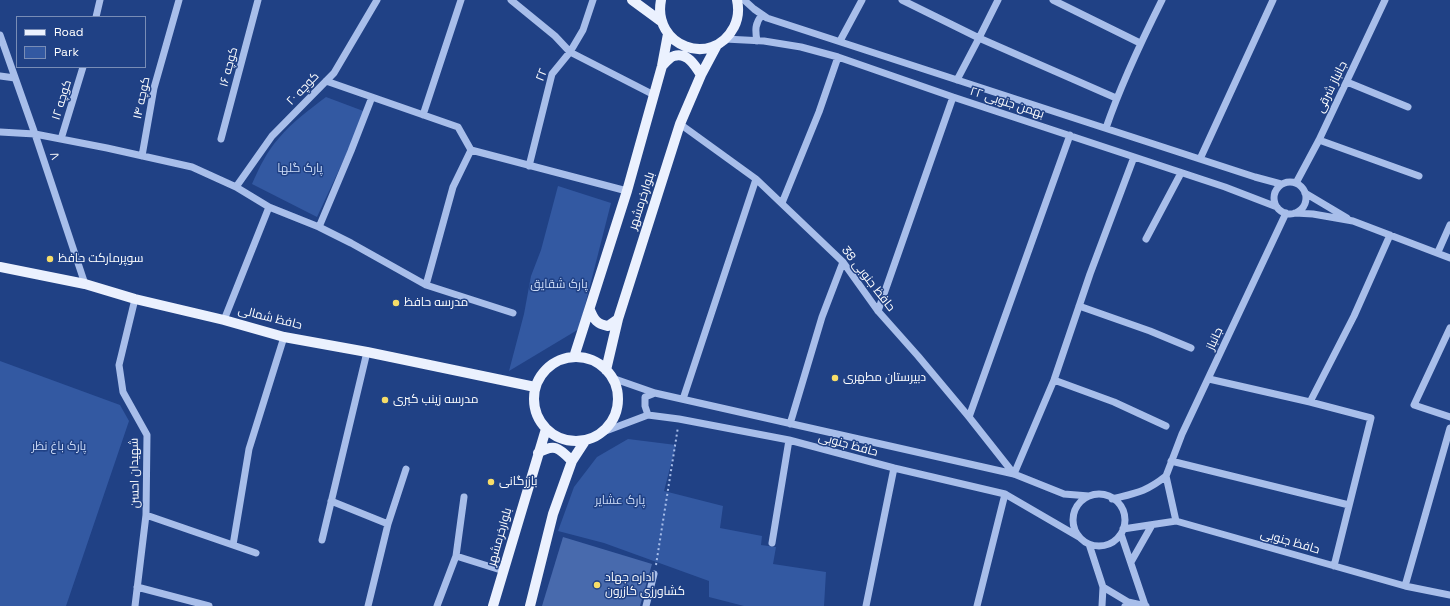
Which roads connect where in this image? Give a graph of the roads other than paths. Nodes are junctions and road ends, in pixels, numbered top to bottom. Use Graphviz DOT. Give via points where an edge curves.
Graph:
graph roads {
  1 [pos="100,0"];
  2 [pos="179,0"];
  3 [pos="258,0"];
  4 [pos="375,0"];
  5 [pos="461,0"];
  6 [pos="511,0"];
  7 [pos="593,0"];
  8 [pos="632,0"];
  9 [pos="660,0"];
  10 [pos="737,0"];
  11 [pos="744,0"];
  12 [pos="862,0"];
  13 [pos="902,0"];
  14 [pos="998,0"];
  15 [pos="1053,0"];
  16 [pos="1162,0"];
  17 [pos="1273,0"];
  18 [pos="1385,0"];
  19 [pos="762,15"];
  20 [pos="96,16"];
  21 [pos="662,22"];
  22 [pos="668,34"];
  23 [pos="0,36"];
  24 [pos="980,38"];
  25 [pos="757,41"];
  26 [pos="840,41"];
  27 [pos="721,42"];
  28 [pos="1140,43"];
  29 [pos="570,52"];
  30 [pos="838,57"];
  31 [pos="662,66"];
  32 [pos="83,68"];
  33 [pos="701,74"];
  34 [pos="0,76"];
  35 [pos="15,78"];
  36 [pos="957,80"];
  37 [pos="326,81"];
  38 [pos="1347,82"];
  39 [pos="654,95"];
  40 [pos="372,97"];
  41 [pos="953,97"];
  42 [pos="1116,98"];
  43 [pos="1408,107"];
  44 [pos="423,115"];
  45 [pos="680,124"];
  46 [pos="1106,128"];
  47 [pos="0,132"];
  48 [pos="35,134"];
  49 [pos="1070,135"];
  50 [pos="62,139"];
  51 [pos="221,139"];
  52 [pos="1319,140"];
  53 [pos="471,150"];
  54 [pos="142,156"];
  55 [pos="1134,157"];
  56 [pos="1200,159"];
  57 [pos="529,166"];
  58 [pos="1181,173"];
  59 [pos="1419,176"];
  60 [pos="756,179"];
  61 [pos="1296,183"];
  62 [pos="1281,184"];
  63 [pos="236,187"];
  64 [pos="627,191"];
  65 [pos="1305,193"];
  66 [pos="782,203"];
  67 [pos="269,207"];
  68 [pos="1277,207"];
  69 [pos="1295,212"];
  70 [pos="1286,213"];
  71 [pos="1353,222"];
  72 [pos="1450,225"];
  73 [pos="319,227"];
  74 [pos="1390,235"];
  75 [pos="1146,238"];
  76 [pos="1438,252"];
  77 [pos="1450,258"];
  78 [pos="843,262"];
  79 [pos="0,266"];
  80 [pos="85,284"];
  81 [pos="426,285"];
  82 [pos="135,299"];
  83 [pos="1079,306"];
  84 [pos="590,310"];
  85 [pos="878,311"];
  86 [pos="513,313"];
  87 [pos="618,319"];
  88 [pos="224,320"];
  89 [pos="1450,328"];
  90 [pos="284,337"];
  91 [pos="1192,348"];
  92 [pos="367,352"];
  93 [pos="574,357"];
  94 [pos="609,374"];
  95 [pos="1209,379"];
  96 [pos="1054,380"];
  97 [pos="535,387"];
  98 [pos="655,393"];
  99 [pos="683,398"];
  100 [pos="1310,402"];
  101 [pos="648,415"];
  102 [pos="969,417"];
  103 [pos="1450,417"];
  104 [pos="790,424"];
  105 [pos="1166,426"];
  106 [pos="1450,428"];
  107 [pos="546,429"];
  108 [pos="602,432"];
  109 [pos="788,440"];
  110 [pos="584,441"];
  111 [pos="538,453"];
  112 [pos="572,461"];
  113 [pos="1172,461"];
  114 [pos="894,468"];
  115 [pos="406,469"];
  116 [pos="1014,474"];
  117 [pos="1166,476"];
  118 [pos="1005,494"];
  119 [pos="1089,496"];
  120 [pos="464,497"];
  121 [pos="1112,498"];
  122 [pos="331,501"];
  123 [pos="1349,505"];
  124 [pos="146,515"];
  125 [pos="1176,521"];
  126 [pos="388,524"];
  127 [pos="1152,525"];
  128 [pos="1122,532"];
  129 [pos="1079,537"];
  130 [pos="322,540"];
  131 [pos="772,543"];
  132 [pos="1089,544"];
  133 [pos="234,545"];
  134 [pos="256,553"];
  135 [pos="456,556"];
  136 [pos="1131,562"];
  137 [pos="1334,566"];
  138 [pos="504,571"];
  139 [pos="654,574"];
  140 [pos="1405,586"];
  141 [pos="136,587"];
  142 [pos="1103,587"];
  143 [pos="1450,595"];
  144 [pos="1126,604"];
  145 [pos="135,606"];
  146 [pos="209,606"];
  147 [pos="368,606"];
  148 [pos="437,606"];
  149 [pos="493,606"];
  150 [pos="530,606"];
  151 [pos="646,606"];
  152 [pos="866,606"];
  153 [pos="977,606"];
  154 [pos="1102,606"];
  155 [pos="1145,606"];
  1 -- 20 [label="street"];
  2 -- 54 [label="street, کوچه ۱۴" via="154,88"];
  3 -- 51 [label="street, کوچه ۱۶"];
  4 -- 37 [label="street, کوچه ۲۰" via="334,73"];
  5 -- 44 [label="street"];
  6 -- 29 [label="street" via="555,36"];
  7 -- 29 [label="street, ۲۲" via="583,30"];
  8 -- 21 [label="main road"];
  9 -- 21 [label="main road"];
  10 -- 27 [label="main road, بلوارخرمشهر" via="736,24"];
  11 -- 19 [label="street, ۲۲ بهمن جنوبی"];
  12 -- 26 [label="street"];
  13 -- 24 [label="street"];
  14 -- 24 [label="street"];
  15 -- 28 [label="street"];
  16 -- 28 [label="street"];
  17 -- 56 [label="street"];
  18 -- 38 [label="street, جانباز شرقی"];
  19 -- 25 [label="street" via="757,20"];
  19 -- 26 [label="street, ۲۲ بهمن جنوبی"];
  21 -- 22 [label="main road"];
  22 -- 27 [label="main road" via="677,43 697,49"];
  22 -- 31 [label="main road, بلوارخرمشهر"];
  23 -- 35 [label="street, ۸"];
  24 -- 36 [label="street"];
  24 -- 42 [label="street"];
  25 -- 27 [label="street, ۲۲ بهمن جنوبی"];
  25 -- 30 [label="street, ۲۲ بهمن جنوبی" via="801,46"];
  26 -- 36 [label="street, ۲۲ بهمن جنوبی"];
  27 -- 33 [label="main road, بلوارخرمشهر"];
  28 -- 42 [label="street"];
  29 -- 39 [label="street"];
  29 -- 57 [label="street, ۲۲" via="552,74"];
  30 -- 41 [label="street, ۲۲ بهمن جنوبی"];
  30 -- 66 [label="street"];
  31 -- 33 [label="main road" via="674,56 684,56 694,63"];
  31 -- 39 [label="main road, بلوارخرمشهر"];
  32 -- 50 [label="street, کوچه ۱۲"];
  33 -- 45 [label="main road, بلوارخرمشهر"];
  34 -- 35 [label="street"];
  35 -- 48 [label="street, ۸"];
  36 -- 46 [label="street, ۲۲ بهمن جنوبی"];
  37 -- 40 [label="street"];
  37 -- 63 [label="street, کوچه ۲۰" via="272,136"];
  38 -- 43 [label="street"];
  38 -- 52 [label="street, جانباز شرقی"];
  39 -- 64 [label="main road, بلوارخرمشهر"];
  40 -- 44 [label="street"];
  40 -- 73 [label="street"];
  41 -- 49 [label="street, ۲۲ بهمن جنوبی"];
  41 -- 85 [label="street"];
  42 -- 46 [label="street"];
  44 -- 53 [label="street" via="458,127"];
  45 -- 60 [label="street, حافظ جنوبی 38"];
  45 -- 87 [label="main road, بلوارخرمشهر"];
  46 -- 56 [label="street, ۲۲ بهمن جنوبی"];
  47 -- 48 [label="street"];
  48 -- 50 [label="street"];
  48 -- 80 [label="street, ۸"];
  49 -- 55 [label="street, ۲۲ بهمن جنوبی"];
  49 -- 102 [label="street"];
  50 -- 54 [label="street"];
  52 -- 59 [label="street"];
  52 -- 61 [label="street, جانباز شرقی"];
  53 -- 57 [label="street"];
  53 -- 81 [label="street" via="453,187"];
  54 -- 63 [label="street" via="192,167"];
  55 -- 58 [label="street, ۲۲ بهمن جنوبی"];
  55 -- 83 [label="street"];
  56 -- 62 [label="street, ۲۲ بهمن جنوبی"];
  57 -- 64 [label="street"];
  58 -- 68 [label="street, ۲۲ بهمن جنوبی"];
  58 -- 75 [label="street"];
  60 -- 66 [label="street, حافظ جنوبی 38"];
  60 -- 99 [label="street"];
  61 -- 62 [label="street"];
  61 -- 65 [label="street"];
  62 -- 68 [label="street" via="1274,197"];
  63 -- 67 [label="street"];
  64 -- 84 [label="main road, بلوارخرمشهر"];
  65 -- 69 [label="street" via="1303,207"];
  65 -- 71 [label="street"];
  66 -- 78 [label="street, حافظ جنوبی 38"];
  67 -- 73 [label="street"];
  67 -- 88 [label="street"];
  68 -- 70 [label="street"];
  69 -- 70 [label="street"];
  69 -- 71 [label="street"];
  70 -- 95 [label="street, جانباز"];
  71 -- 74 [label="street"];
  72 -- 76 [label="street"];
  73 -- 81 [label="street"];
  74 -- 76 [label="street"];
  74 -- 100 [label="street" via="1354,316"];
  76 -- 77 [label="street"];
  78 -- 85 [label="street, حافظ جنوبی 38"];
  78 -- 104 [label="street" via="822,318"];
  79 -- 80 [label="main road, حافظ شمالی"];
  80 -- 82 [label="main road, حافظ شمالی"];
  81 -- 86 [label="street"];
  82 -- 88 [label="main road, حافظ شمالی"];
  82 -- 124 [label="street, شهیدان احسن" via="118,365 123,392 147,434"];
  83 -- 91 [label="street"];
  83 -- 96 [label="street"];
  84 -- 87 [label="main road" via="599,324 608,326"];
  84 -- 93 [label="main road, بلوارخرمشهر"];
  85 -- 102 [label="street, حافظ جنوبی 38"];
  87 -- 94 [label="main road, بلوارخرمشهر"];
  88 -- 90 [label="main road, حافظ شمالی"];
  89 -- 103 [label="street" via="1414,405"];
  90 -- 92 [label="main road, حافظ شمالی"];
  90 -- 133 [label="street" via="249,449"];
  92 -- 97 [label="main road, حافظ شمالی"];
  92 -- 122 [label="street"];
  93 -- 94 [label="main road" via="591,360"];
  93 -- 97 [label="main road" via="550,366"];
  94 -- 98 [label="street, حافظ جنوبی"];
  94 -- 108 [label="main road" via="616,387 617,407 610,425"];
  95 -- 100 [label="street"];
  95 -- 113 [label="street, جانباز"];
  96 -- 105 [label="street" via="1114,402"];
  96 -- 116 [label="street"];
  97 -- 107 [label="main road" via="535,408"];
  98 -- 99 [label="street, حافظ جنوبی"];
  98 -- 101 [label="street" via="645,397"];
  99 -- 104 [label="street, حافظ جنوبی"];
  100 -- 123 [label="street" via="1372,418"];
  101 -- 108 [label="street, حافظ جنوبی"];
  101 -- 109 [label="street, حافظ جنوبی"];
  102 -- 116 [label="street, حافظ جنوبی 38"];
  104 -- 116 [label="street, حافظ جنوبی"];
  106 -- 140 [label="street"];
  107 -- 110 [label="main road" via="563,440"];
  107 -- 111 [label="main road, بلوارخرمشهر"];
  108 -- 110 [label="main road"];
  109 -- 114 [label="street, حافظ جنوبی"];
  109 -- 131 [label="street"];
  110 -- 112 [label="main road"];
  111 -- 112 [label="main road" via="548,447 556,448"];
  111 -- 138 [label="main road, بلوارخرمشهر"];
  112 -- 150 [label="main road" via="554,514"];
  113 -- 117 [label="street, جانباز"];
  113 -- 123 [label="street"];
  114 -- 118 [label="street, حافظ جنوبی"];
  114 -- 152 [label="street"];
  115 -- 126 [label="street"];
  116 -- 119 [label="street, حافظ جنوبی" via="1064,494"];
  117 -- 121 [label="street" via="1142,491"];
  117 -- 125 [label="street"];
  118 -- 129 [label="street, حافظ جنوبی"];
  118 -- 153 [label="street"];
  119 -- 121 [label="street" via="1101,494"];
  119 -- 129 [label="street" via="1080,503 1074,514 1074,526"];
  120 -- 135 [label="street"];
  121 -- 128 [label="street" via="1122,509 1125,517"];
  122 -- 126 [label="street"];
  122 -- 130 [label="street"];
  123 -- 137 [label="street"];
  124 -- 133 [label="street"];
  124 -- 141 [label="street, شهیدان احسن"];
  125 -- 127 [label="street, حافظ جنوبی"];
  125 -- 137 [label="street, حافظ جنوبی"];
  126 -- 147 [label="street"];
  127 -- 128 [label="street, حافظ جنوبی"];
  127 -- 136 [label="street"];
  128 -- 132 [label="street" via="1117,540 1110,544"];
  128 -- 136 [label="street"];
  129 -- 132 [label="street"];
  132 -- 142 [label="street"];
  133 -- 134 [label="street"];
  135 -- 138 [label="street"];
  135 -- 148 [label="street"];
  136 -- 155 [label="street"];
  137 -- 140 [label="street, حافظ جنوبی"];
  138 -- 149 [label="main road, بلوارخرمشهر"];
  139 -- 151 [label="street"];
  140 -- 143 [label="street, حافظ جنوبی"];
  141 -- 145 [label="street, شهیدان احسن"];
  141 -- 146 [label="street"];
  142 -- 144 [label="street"];
  142 -- 154 [label="street"];
  144 -- 155 [label="street"];
}
